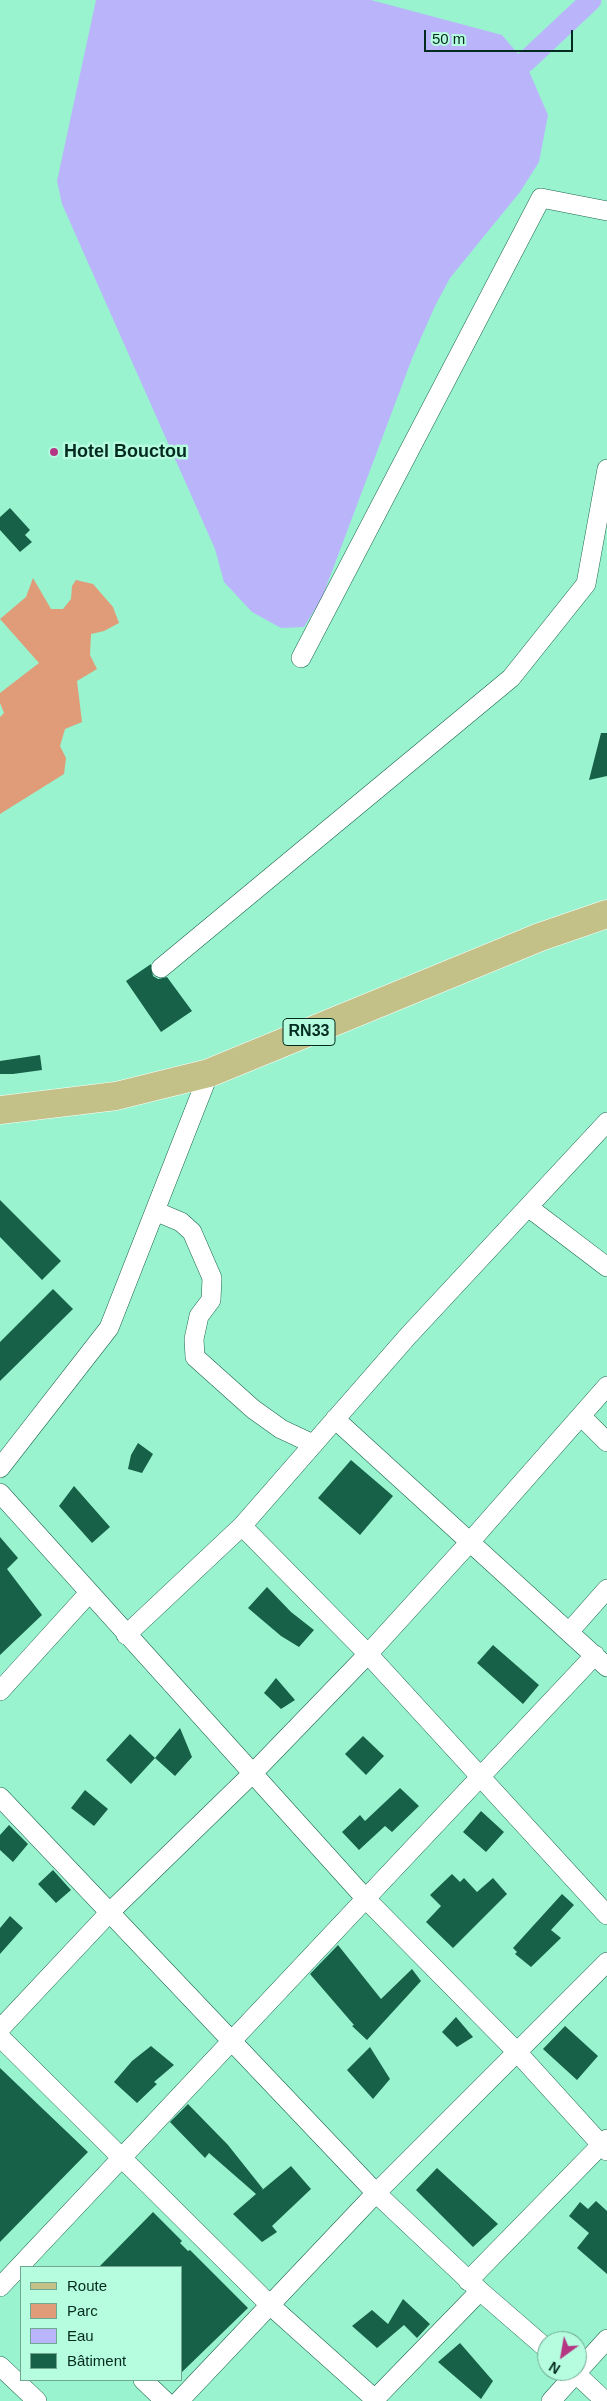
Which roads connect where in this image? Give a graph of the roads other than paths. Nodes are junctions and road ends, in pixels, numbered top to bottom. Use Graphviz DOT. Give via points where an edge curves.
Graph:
graph roads {
  1 [pos="607,211"];
  2 [pos="607,469"];
  3 [pos="301,658"];
  4 [pos="607,914"];
  5 [pos="161,968"];
  6 [pos="209,1073"];
  7 [pos="0,1110"];
  8 [pos="607,1122"];
  9 [pos="528,1207"];
  10 [pos="155,1212"];
  11 [pos="607,1267"];
  12 [pos="607,1386"];
  13 [pos="582,1416"];
  14 [pos="335,1419"];
  15 [pos="607,1442"];
  16 [pos="313,1444"];
  17 [pos="0,1468"];
  18 [pos="0,1492"];
  19 [pos="242,1526"];
  20 [pos="469,1543"];
  21 [pos="607,1589"];
  22 [pos="89,1593"];
  23 [pos="569,1632"];
  24 [pos="126,1635"];
  25 [pos="368,1654"];
  26 [pos="601,1661"];
  27 [pos="0,1691"];
  28 [pos="253,1773"];
  29 [pos="481,1777"];
  30 [pos="0,1797"];
  31 [pos="366,1899"];
  32 [pos="109,1913"];
  33 [pos="607,1914"];
  34 [pos="607,1962"];
  35 [pos="0,2029"];
  36 [pos="0,2037"];
  37 [pos="232,2041"];
  38 [pos="517,2052"];
  39 [pos="605,2145"];
  40 [pos="122,2157"];
  41 [pos="376,2193"];
  42 [pos="22,2266"];
  43 [pos="20,2268"];
  44 [pos="474,2286"];
  45 [pos="0,2287"];
  46 [pos="271,2306"];
  47 [pos="607,2339"];
  48 [pos="537,2340"];
  49 [pos="587,2360"];
  50 [pos="0,2366"];
  51 [pos="144,2381"];
  52 [pos="568,2381"];
  53 [pos="584,2381"];
  54 [pos="375,2400"];
  55 [pos="37,2401"];
  56 [pos="165,2401"];
  57 [pos="179,2401"];
  58 [pos="551,2401"];
  59 [pos="605,2401"];
  1 -- 3 [label="street" via="541,198"];
  2 -- 5 [label="street" via="586,584 511,678"];
  4 -- 6 [label="main road, RN33" via="540,937"];
  6 -- 7 [label="main road, RN33" via="116,1096"];
  6 -- 10 [label="street"];
  8 -- 9 [label="street"];
  9 -- 11 [label="street"];
  9 -- 14 [label="street"];
  10 -- 16 [label="street" via="180,1222 192,1232 212,1278 211,1300 199,1316 194,1339 195,1357 253,1409"];
  10 -- 17 [label="street" via="109,1328"];
  12 -- 13 [label="street"];
  13 -- 15 [label="street"];
  13 -- 20 [label="street"];
  14 -- 16 [label="street"];
  14 -- 20 [label="street"];
  16 -- 19 [label="street"];
  18 -- 22 [label="street"];
  19 -- 24 [label="street"];
  19 -- 25 [label="street"];
  20 -- 23 [label="street"];
  20 -- 25 [label="street"];
  21 -- 23 [label="street"];
  22 -- 24 [label="street"];
  22 -- 27 [label="street"];
  23 -- 26 [label="street"];
  24 -- 28 [label="street"];
  25 -- 28 [label="street"];
  25 -- 29 [label="street"];
  26 -- 29 [label="street"];
  28 -- 31 [label="street"];
  28 -- 32 [label="street"];
  29 -- 31 [label="street"];
  29 -- 33 [label="street"];
  30 -- 32 [label="street"];
  31 -- 37 [label="street"];
  31 -- 38 [label="street"];
  32 -- 35 [label="street"];
  32 -- 37 [label="street"];
  34 -- 38 [label="street"];
  36 -- 40 [label="street"];
  37 -- 40 [label="street"];
  37 -- 41 [label="street"];
  38 -- 39 [label="street"];
  38 -- 41 [label="street"];
  39 -- 44 [label="street"];
  40 -- 42 [label="street"];
  40 -- 46 [label="street"];
  41 -- 44 [label="street"];
  41 -- 46 [label="street"];
  43 -- 45 [label="street"];
  44 -- 48 [label="street"];
  44 -- 54 [label="street"];
  46 -- 54 [label="street"];
  46 -- 57 [label="street"];
  47 -- 49 [label="street"];
  50 -- 55 [label="street"];
  51 -- 56 [label="street"];
  52 -- 58 [label="street"];
  53 -- 59 [label="street"];
}
